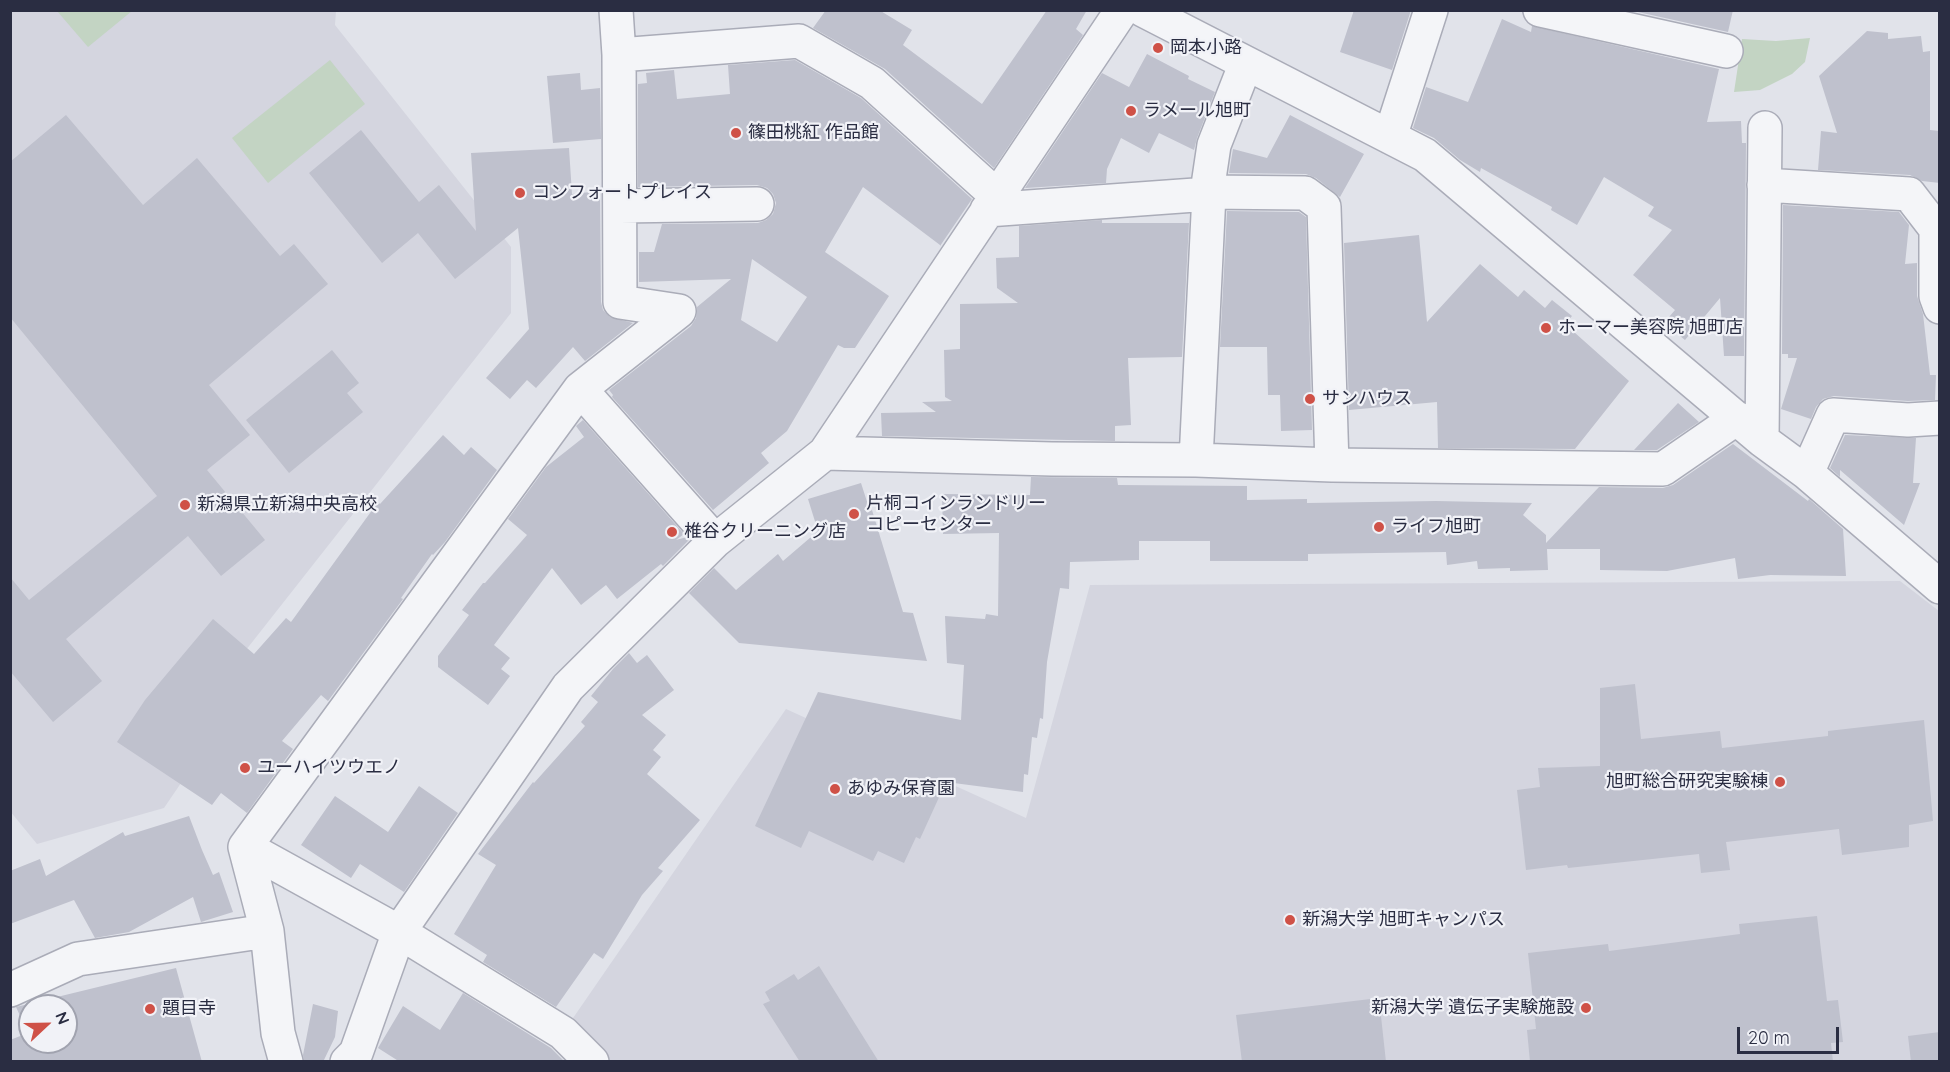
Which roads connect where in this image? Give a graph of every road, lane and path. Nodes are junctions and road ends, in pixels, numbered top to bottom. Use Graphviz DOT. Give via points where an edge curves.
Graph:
graph roads {
  1 [pos="616,10"];
  2 [pos="1122,10"];
  3 [pos="1143,10"];
  4 [pos="1431,10"];
  5 [pos="1540,10"];
  6 [pos="1726,51"];
  7 [pos="619,55"];
  8 [pos="1246,63"];
  9 [pos="1765,128"];
  10 [pos="1390,137"];
  11 [pos="1764,185"];
  12 [pos="1208,193"];
  13 [pos="992,203"];
  14 [pos="757,204"];
  15 [pos="620,206"];
  16 [pos="1940,307"];
  17 [pos="580,389"];
  18 [pos="1737,418"];
  19 [pos="1940,418"];
  20 [pos="1762,440"];
  21 [pos="825,453"];
  22 [pos="1196,460"];
  23 [pos="1332,465"];
  24 [pos="1807,473"];
  25 [pos="715,541"];
  26 [pos="1937,583"];
  27 [pos="245,847"];
  28 [pos="267,931"];
  29 [pos="399,932"];
  30 [pos="10,990"];
  31 [pos="358,1059"];
  32 [pos="286,1062"];
  33 [pos="592,1062"];
  1 -- 7 [label="street"];
  2 -- 13 [label="street"];
  3 -- 8 [label="street"];
  4 -- 10 [label="street"];
  5 -- 6 [label="street"];
  7 -- 13 [label="street" via="799,41 872,83"];
  7 -- 15 [label="street"];
  8 -- 10 [label="street"];
  8 -- 12 [label="street" via="1214,145"];
  9 -- 11 [label="street"];
  10 -- 18 [label="street" via="1425,155"];
  11 -- 16 [label="street" via="1909,194 1936,230 1936,296"];
  11 -- 20 [label="street"];
  12 -- 13 [label="street"];
  12 -- 22 [label="street"];
  12 -- 23 [label="street" via="1305,193 1324,207"];
  13 -- 21 [label="street"];
  14 -- 15 [label="street"];
  15 -- 17 [label="street" via="620,302 679,311"];
  17 -- 25 [label="street"];
  17 -- 27 [label="street"];
  18 -- 20 [label="street"];
  18 -- 23 [label="street" via="1663,469"];
  19 -- 24 [label="street" via="1833,415"];
  20 -- 24 [label="street"];
  21 -- 22 [label="street"];
  21 -- 25 [label="street"];
  22 -- 23 [label="street"];
  24 -- 26 [label="street"];
  25 -- 29 [label="street" via="568,687"];
  27 -- 28 [label="street"];
  27 -- 29 [label="street"];
  28 -- 30 [label="street" via="78,959"];
  28 -- 32 [label="street" via="278,1034"];
  29 -- 31 [label="street"];
  29 -- 33 [label="street" via="563,1033"];
}
